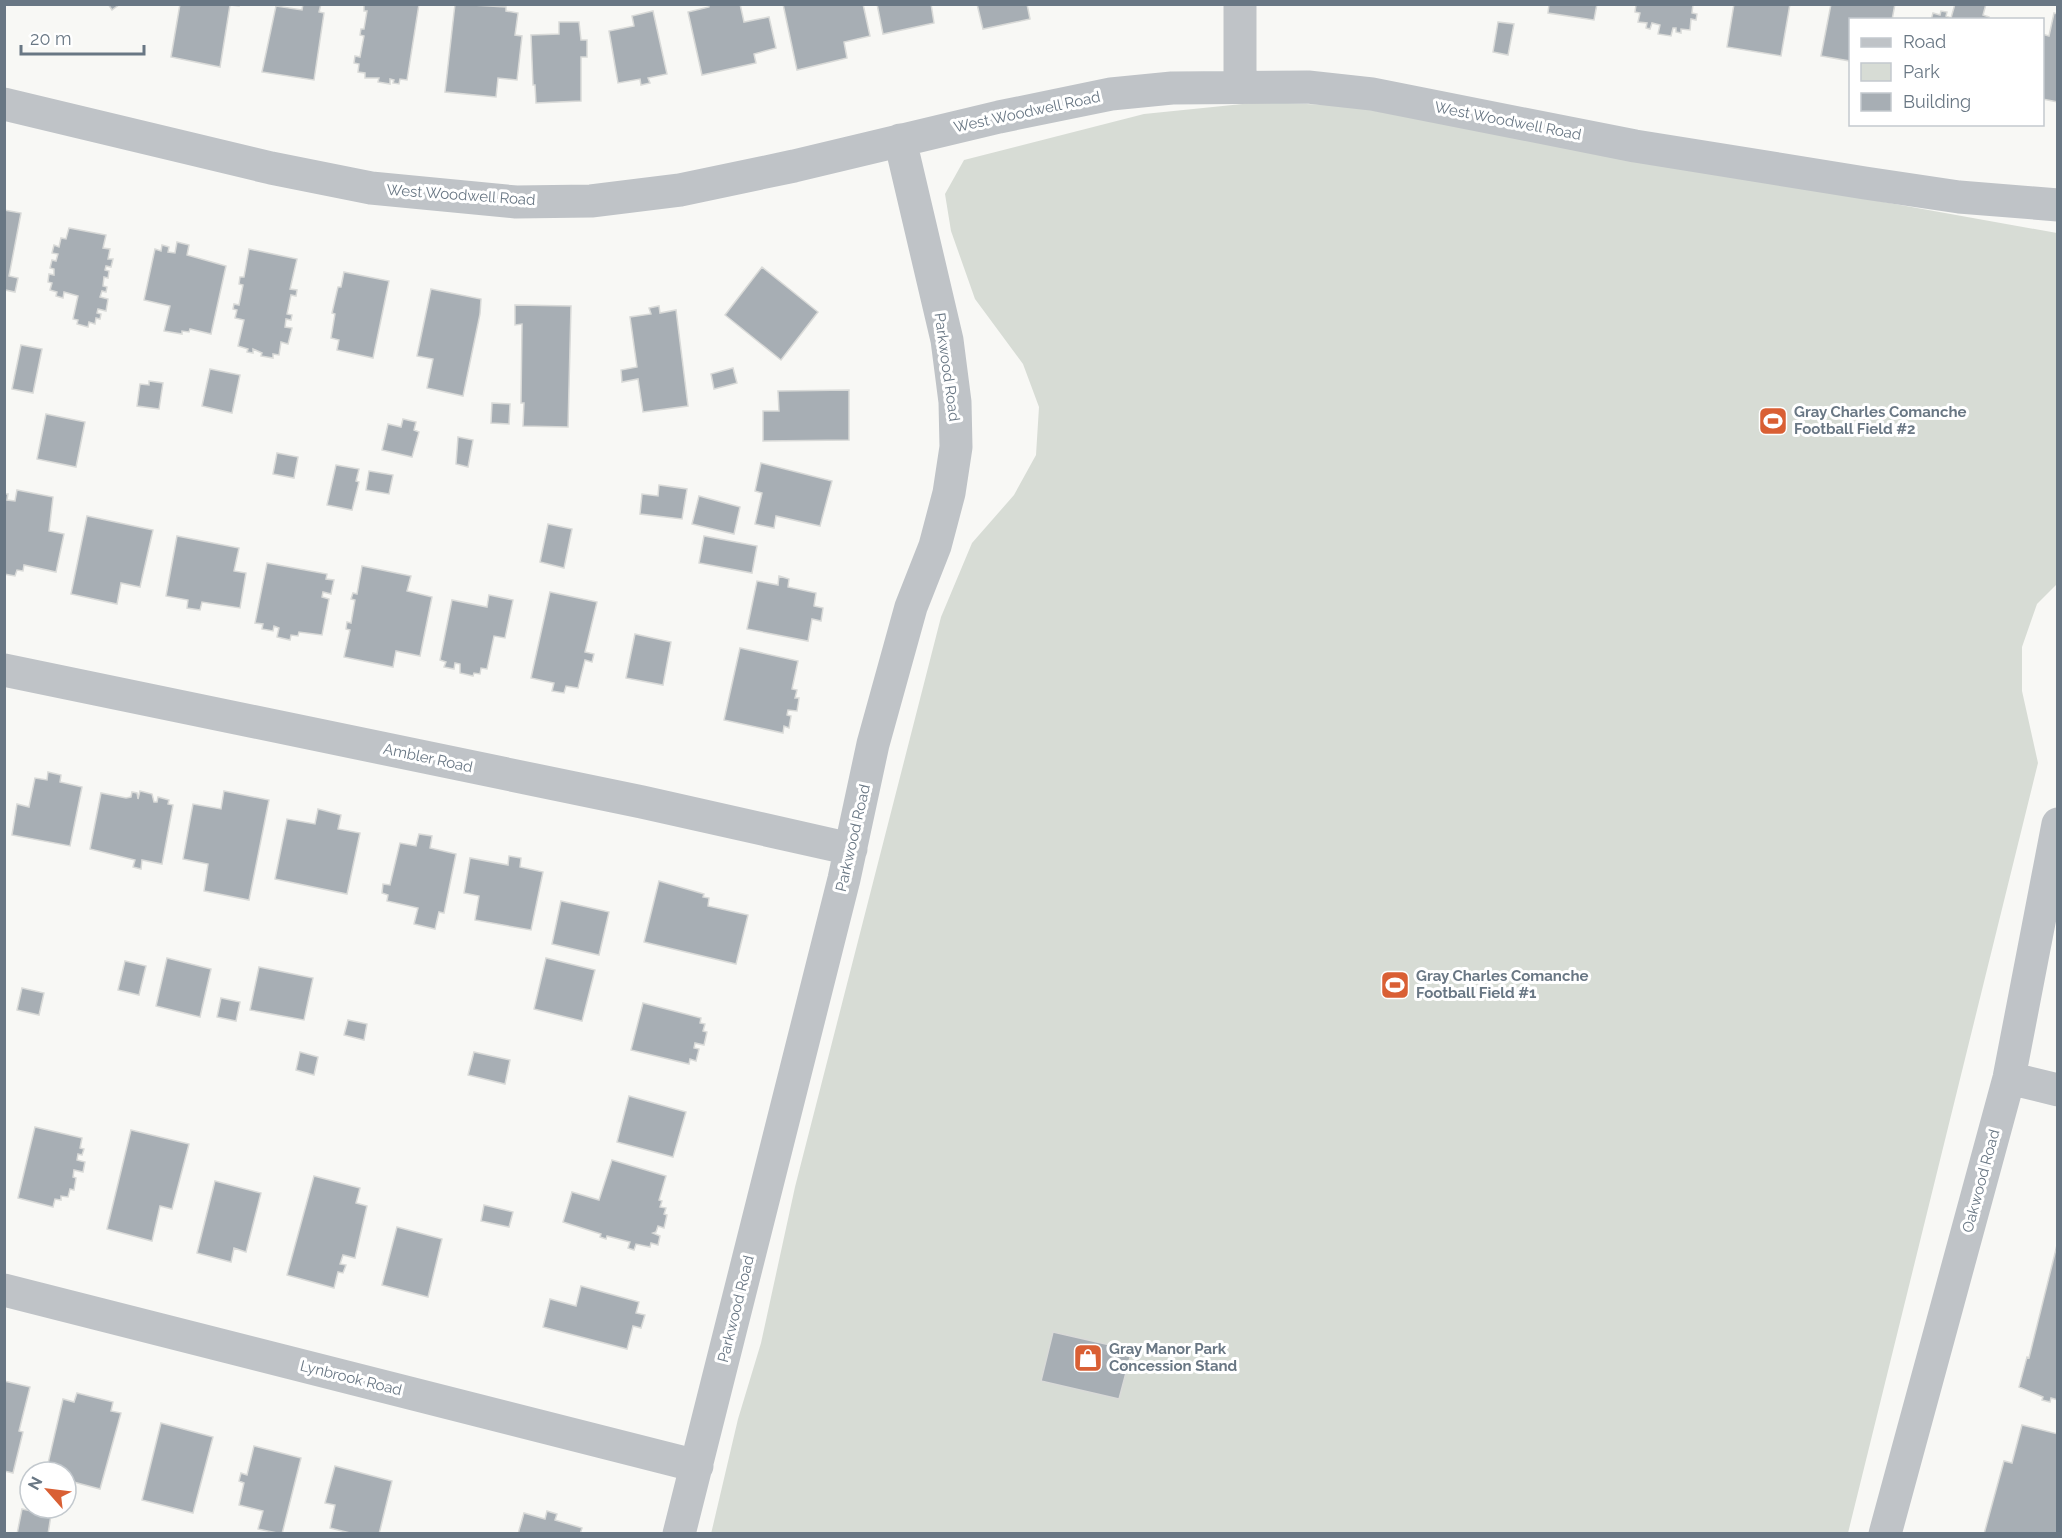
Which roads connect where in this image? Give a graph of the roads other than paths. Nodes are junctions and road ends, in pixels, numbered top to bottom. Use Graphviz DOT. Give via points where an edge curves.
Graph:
graph roads {
  1 [pos="1240,4"];
  2 [pos="1240,87"];
  3 [pos="4,104"];
  4 [pos="900,141"];
  5 [pos="2058,205"];
  6 [pos="4,670"];
  7 [pos="2058,824"];
  8 [pos="851,849"];
  9 [pos="2009,1078"];
  10 [pos="2058,1090"];
  11 [pos="4,1290"];
  12 [pos="697,1466"];
  13 [pos="679,1533"];
  14 [pos="1885,1533"];
  1 -- 2 [label="street"];
  2 -- 4 [label="street, West Woodwell Road" via="1111,94"];
  2 -- 5 [label="street, West Woodwell Road" via="1308,87 1372,94 1635,146 1959,197"];
  3 -- 4 [label="street, West Woodwell Road" via="371,188 516,202 591,201 680,190"];
  4 -- 8 [label="street, Parkwood Road" via="946,340 955,402 956,447 935,546 911,607 873,744"];
  6 -- 8 [label="street, Ambler Road"];
  7 -- 9 [label="street, Oakwood Road"];
  8 -- 12 [label="street, Parkwood Road"];
  9 -- 10 [label="street"];
  9 -- 14 [label="street, Oakwood Road"];
  11 -- 12 [label="street, Lynbrook Road"];
  12 -- 13 [label="street, Parkwood Road"];
}
